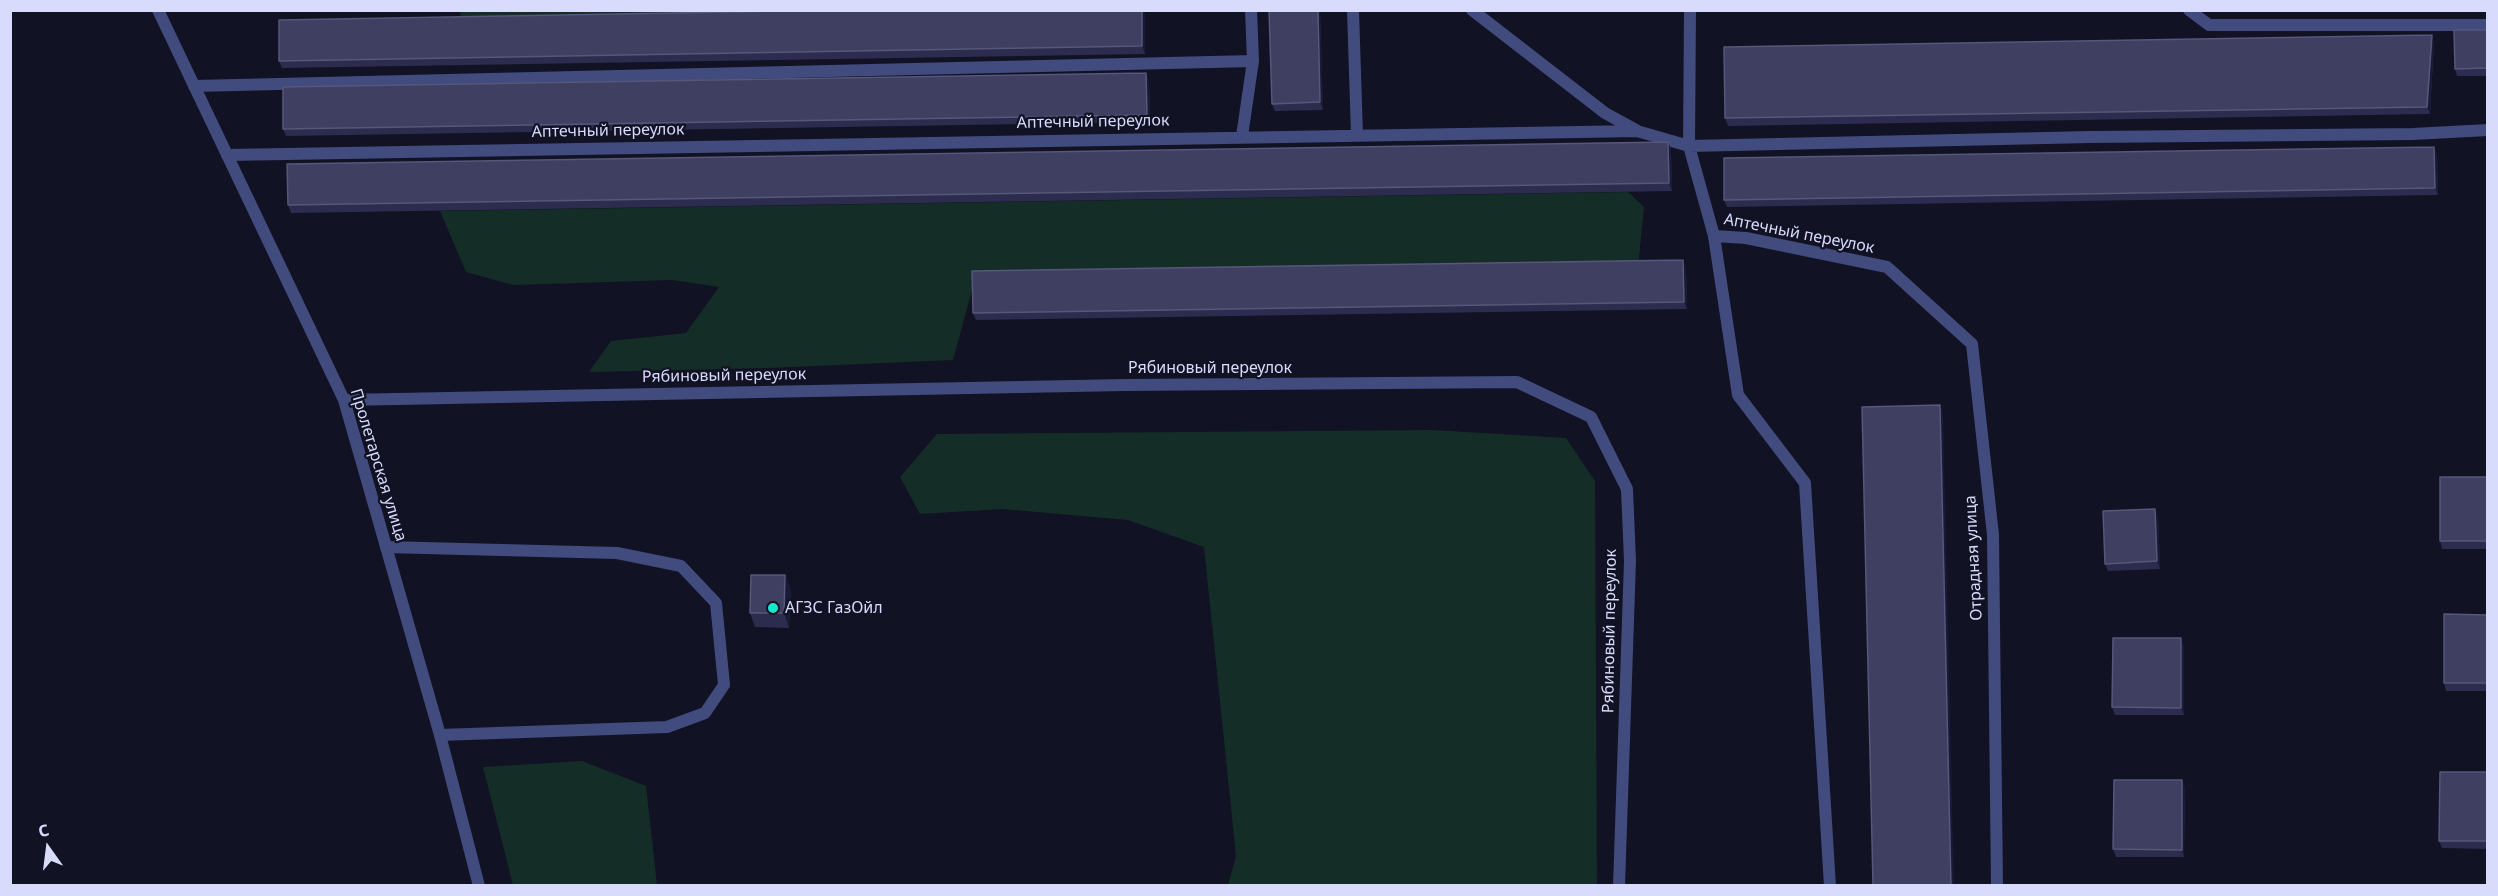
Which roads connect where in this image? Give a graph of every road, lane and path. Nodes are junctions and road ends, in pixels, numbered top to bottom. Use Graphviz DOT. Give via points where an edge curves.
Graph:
graph roads {
  1 [pos="158,10"];
  2 [pos="1251,10"];
  3 [pos="1353,10"];
  4 [pos="1472,10"];
  5 [pos="1690,10"];
  6 [pos="2189,10"];
  7 [pos="2487,26"];
  8 [pos="1253,61"];
  9 [pos="194,87"];
  10 [pos="2487,130"];
  11 [pos="1637,131"];
  12 [pos="1357,135"];
  13 [pos="1242,136"];
  14 [pos="1689,146"];
  15 [pos="227,155"];
  16 [pos="1714,236"];
  17 [pos="1887,267"];
  18 [pos="344,400"];
  19 [pos="386,547"];
  20 [pos="440,735"];
  21 [pos="479,885"];
  22 [pos="1619,885"];
  23 [pos="1830,885"];
  24 [pos="1997,885"];
  1 -- 9 [label="street, Пролетарская улица"];
  2 -- 8 [label="street"];
  3 -- 12 [label="street"];
  4 -- 11 [label="street" via="1605,113"];
  5 -- 14 [label="street"];
  6 -- 7 [label="street" via="2209,25"];
  8 -- 9 [label="street"];
  8 -- 13 [label="street"];
  9 -- 15 [label="street, Пролетарская улица"];
  10 -- 14 [label="street"];
  11 -- 12 [label="street, Аптечный переулок"];
  11 -- 14 [label="street, Аптечный переулок"];
  12 -- 13 [label="street, Аптечный переулок"];
  13 -- 15 [label="street, Аптечный переулок"];
  14 -- 16 [label="street, Аптечный переулок"];
  15 -- 18 [label="street, Пролетарская улица"];
  16 -- 17 [label="street, Аптечный переулок" via="1746,238"];
  16 -- 23 [label="street" via="1738,394 1805,483"];
  17 -- 24 [label="street, Отрадная улица" via="1972,344 1993,535"];
  18 -- 19 [label="street, Пролетарская улица"];
  18 -- 22 [label="street, Рябиновый переулок" via="1125,385 1516,382 1591,417 1627,489 1630,561"];
  19 -- 20 [label="street, Пролетарская улица"];
  19 -- 20 [label="street" via="617,553 681,566 716,603 724,684 705,712 667,727"];
  20 -- 21 [label="street, Пролетарская улица"];
}
